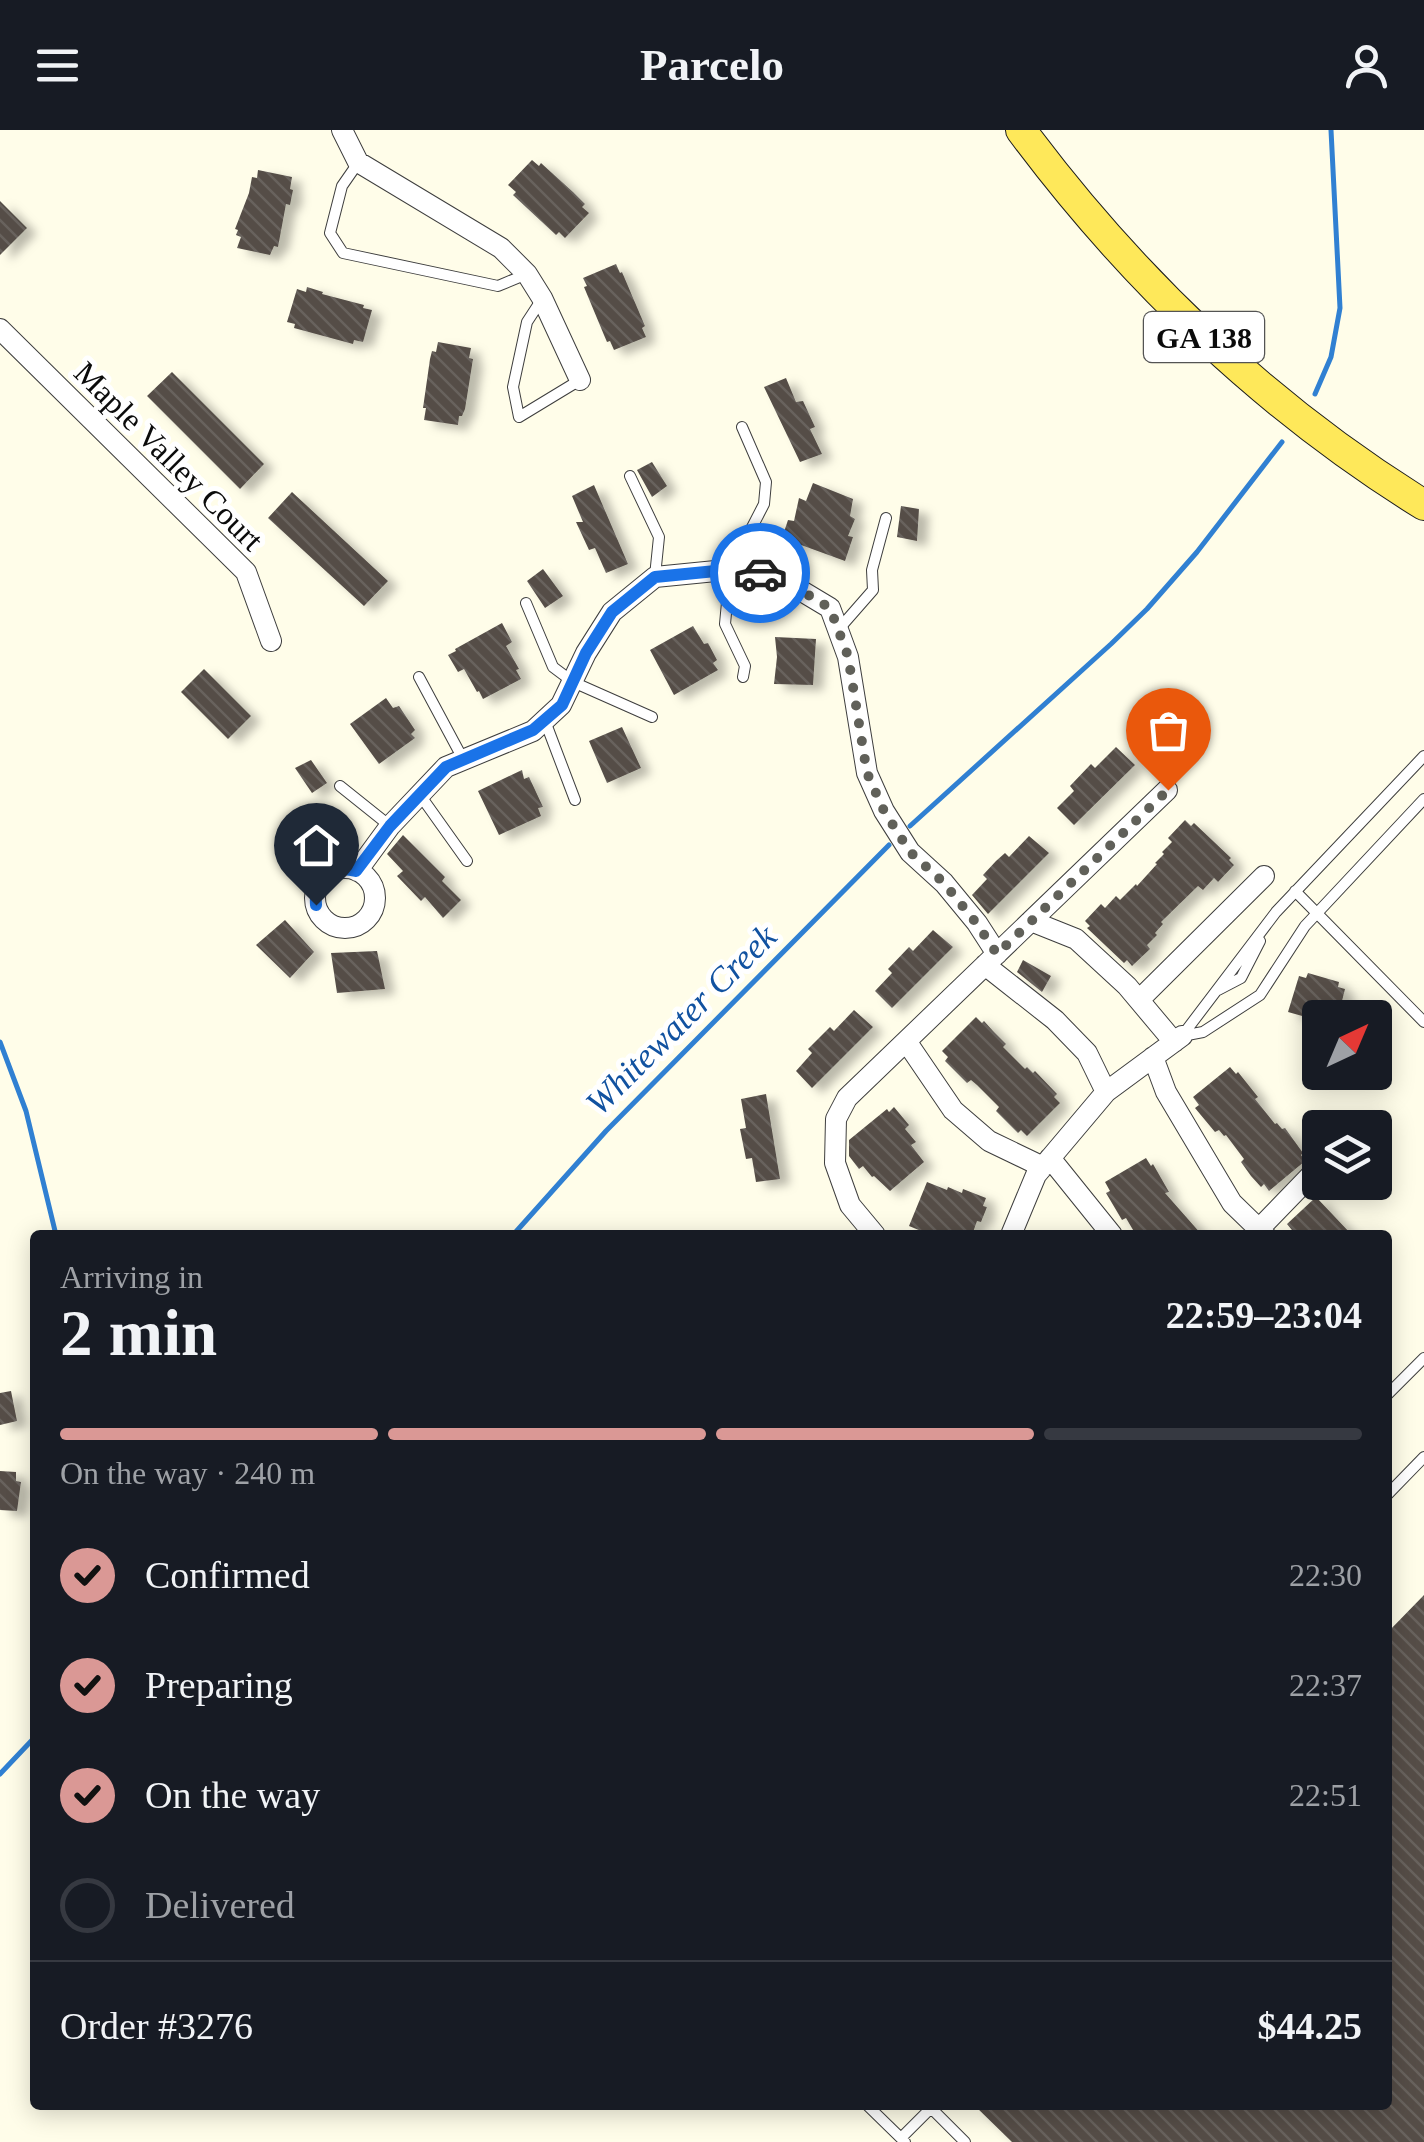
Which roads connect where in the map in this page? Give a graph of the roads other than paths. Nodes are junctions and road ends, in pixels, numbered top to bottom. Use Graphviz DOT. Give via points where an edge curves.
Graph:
graph roads {
  1 [pos="342,130"];
  2 [pos="1021,130"];
  3 [pos="358,162"];
  4 [pos="528,274"];
  5 [pos="542,298"];
  6 [pos="0,328"];
  7 [pos="580,380"];
  8 [pos="742,427"];
  9 [pos="630,476"];
  10 [pos="1424,506"];
  11 [pos="886,518"];
  12 [pos="730,570"];
  13 [pos="655,577"];
  14 [pos="526,603"];
  15 [pos="838,630"];
  16 [pos="271,642"];
  17 [pos="419,677"];
  18 [pos="743,677"];
  19 [pos="572,682"];
  20 [pos="652,717"];
  21 [pos="544,720"];
  22 [pos="463,759"];
  23 [pos="1422,764"];
  24 [pos="340,786"];
  25 [pos="1168,790"];
  26 [pos="420,794"];
  27 [pos="575,800"];
  28 [pos="1424,800"];
  29 [pos="390,826"];
  30 [pos="467,862"];
  31 [pos="356,871"];
  32 [pos="1264,876"];
  33 [pos="1295,891"];
  34 [pos="1316,914"];
  35 [pos="1272,917"];
  36 [pos="1031,921"];
  37 [pos="991,959"];
  38 [pos="1241,978"];
  39 [pos="1216,991"];
  40 [pos="1260,995"];
  41 [pos="1139,1000"];
  42 [pos="1424,1022"];
  43 [pos="1178,1039"];
  44 [pos="906,1041"];
  45 [pos="1153,1057"];
  46 [pos="1106,1092"];
  47 [pos="1047,1162"];
  48 [pos="1302,1186"];
  49 [pos="871,1230"];
  50 [pos="1013,1230"];
  51 [pos="1108,1230"];
  52 [pos="1260,1230"];
  53 [pos="1264,1230"];
  54 [pos="1424,1358"];
  55 [pos="1392,1390"];
  56 [pos="1424,1457"];
  57 [pos="1392,1490"];
  58 [pos="872,2110"];
  59 [pos="928,2110"];
  60 [pos="933,2110"];
  61 [pos="903,2140"];
  62 [pos="965,2142"];
  1 -- 3 [label="street"];
  2 -- 10 [label="main road, GA 138" via="1123,256 1213,346 1296,416"];
  3 -- 4 [label="street" via="501,248"];
  3 -- 4 [label="lane" via="342,186 330,232 343,253 498,286"];
  4 -- 5 [label="street"];
  5 -- 7 [label="street"];
  5 -- 7 [label="lane" via="527,322 513,387 519,418"];
  6 -- 16 [label="street, Maple Valley Court" via="246,572"];
  8 -- 12 [label="lane" via="766,482 764,504"];
  9 -- 13 [label="lane" via="659,537"];
  11 -- 15 [label="lane" via="873,590"];
  12 -- 13 [label="street"];
  12 -- 15 [label="street" via="746,568 795,587 830,608"];
  12 -- 18 [label="lane" via="725,624 745,666"];
  13 -- 19 [label="street" via="612,612"];
  14 -- 19 [label="lane" via="554,667"];
  15 -- 37 [label="street" via="867,773 884,811 910,852 977,924"];
  17 -- 22 [label="lane"];
  19 -- 20 [label="lane"];
  19 -- 21 [label="street" via="562,705"];
  21 -- 22 [label="street"];
  21 -- 27 [label="lane"];
  22 -- 26 [label="street"];
  23 -- 33 [label="lane"];
  24 -- 29 [label="lane"];
  25 -- 36 [label="street"];
  26 -- 29 [label="street"];
  26 -- 30 [label="lane"];
  28 -- 34 [label="lane"];
  29 -- 31 [label="street"];
  32 -- 41 [label="street"];
  33 -- 34 [label="lane"];
  33 -- 35 [label="lane"];
  34 -- 40 [label="lane"];
  34 -- 42 [label="lane"];
  35 -- 38 [label="lane"];
  35 -- 39 [label="lane"];
  36 -- 37 [label="street"];
  36 -- 41 [label="street" via="1076,940"];
  37 -- 44 [label="street"];
  37 -- 46 [label="street" via="1087,1053"];
  38 -- 39 [label="lane"];
  38 -- 40 [label="lane"];
  39 -- 43 [label="lane"];
  40 -- 43 [label="lane" via="1203,1032"];
  41 -- 43 [label="street"];
  43 -- 45 [label="street"];
  44 -- 47 [label="street" via="953,1110 989,1141"];
  44 -- 49 [label="street" via="847,1098 836,1119 835,1163 850,1205"];
  45 -- 46 [label="street"];
  45 -- 52 [label="street" via="1166,1092 1232,1203"];
  46 -- 47 [label="street"];
  47 -- 50 [label="street"];
  47 -- 51 [label="street"];
  48 -- 53 [label="street"];
  54 -- 55 [label="lane"];
  56 -- 57 [label="lane"];
  58 -- 61 [label="lane"];
  59 -- 61 [label="lane"];
  60 -- 62 [label="lane"];
}
